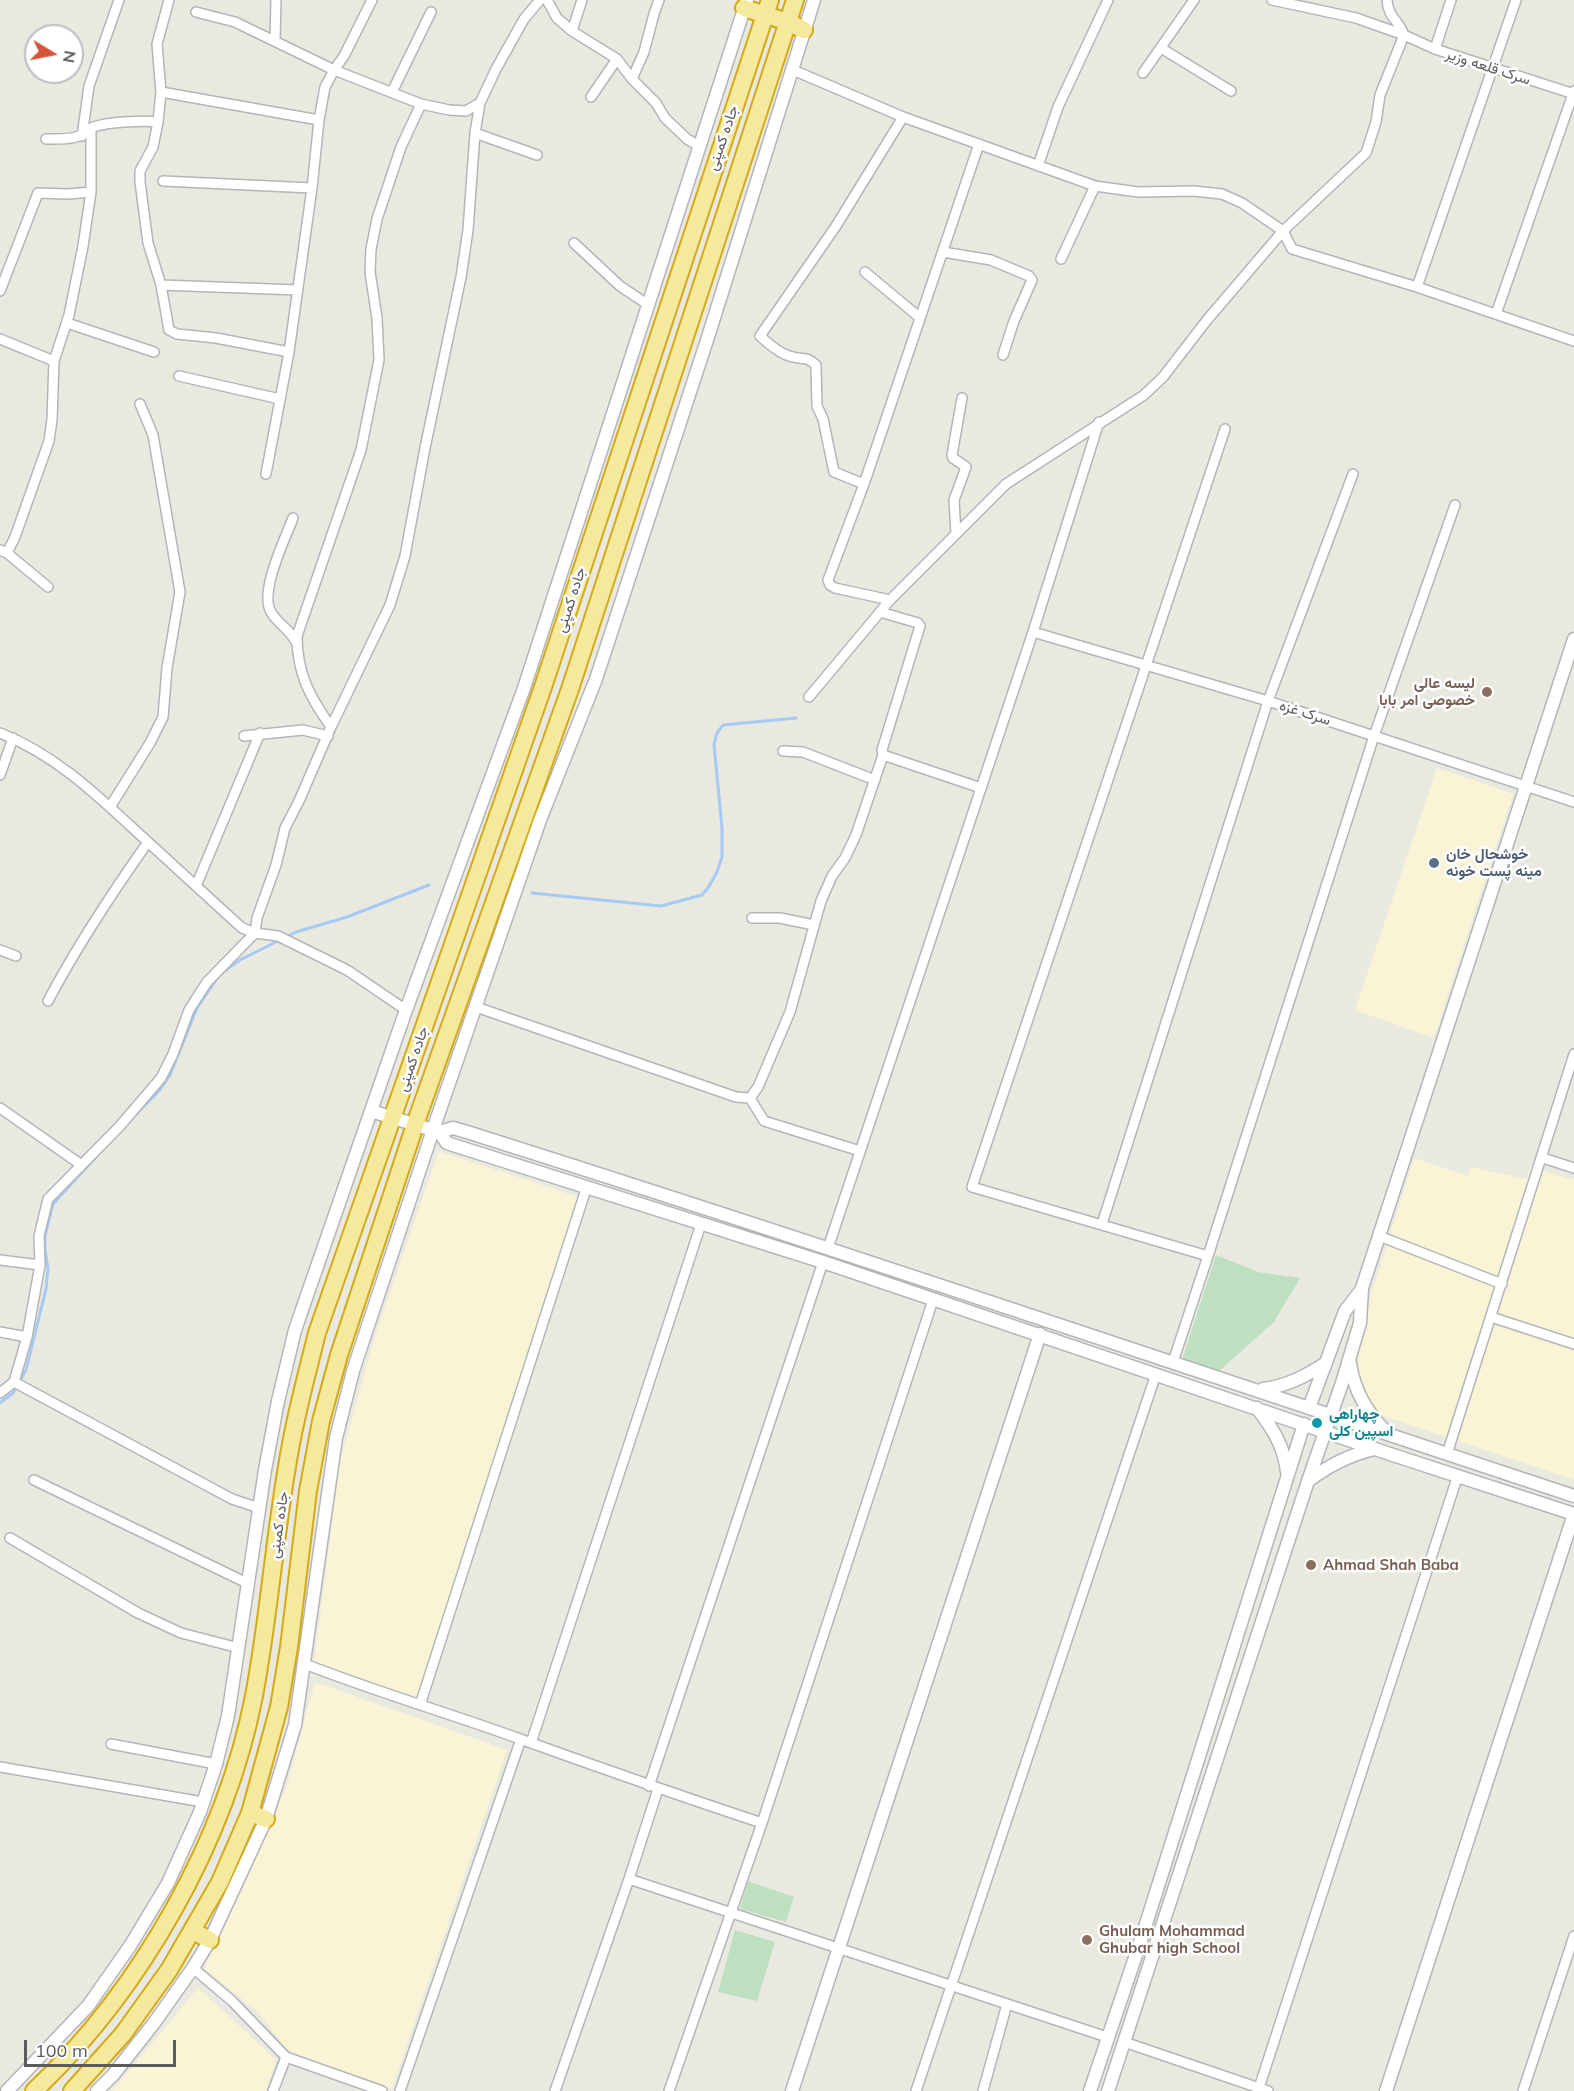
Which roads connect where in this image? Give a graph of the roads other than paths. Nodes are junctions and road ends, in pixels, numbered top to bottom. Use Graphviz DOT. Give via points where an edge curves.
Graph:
graph roads {
  1 [pos="119,0"];
  2 [pos="169,0"];
  3 [pos="276,0"];
  4 [pos="372,0"];
  5 [pos="547,0"];
  6 [pos="582,0"];
  7 [pos="659,0"];
  8 [pos="795,0"];
  9 [pos="814,0"];
  10 [pos="1108,0"];
  11 [pos="1194,0"];
  12 [pos="1272,0"];
  13 [pos="1387,0"];
  14 [pos="1451,0"];
  15 [pos="1516,0"];
  16 [pos="537,1"];
  17 [pos="745,4"];
  18 [pos="767,7"];
  19 [pos="196,12"];
  20 [pos="431,12"];
  21 [pos="788,22"];
  22 [pos="804,30"];
  23 [pos="572,31"];
  24 [pos="1404,35"];
  25 [pos="275,41"];
  26 [pos="1161,48"];
  27 [pos="1435,49"];
  28 [pos="617,58"];
  29 [pos="1493,69"];
  30 [pos="334,70"];
  31 [pos="793,70"];
  32 [pos="1143,73"];
  33 [pos="632,79"];
  34 [pos="1231,91"];
  35 [pos="161,92"];
  36 [pos="392,92"];
  37 [pos="1574,93"];
  38 [pos="591,96"];
  39 [pos="480,103"];
  40 [pos="421,104"];
  41 [pos="903,117"];
  42 [pos="319,120"];
  43 [pos="158,122"];
  44 [pos="91,128"];
  45 [pos="475,133"];
  46 [pos="82,136"];
  47 [pos="46,139"];
  48 [pos="979,144"];
  49 [pos="699,146"];
  50 [pos="537,155"];
  51 [pos="1038,166"];
  52 [pos="163,180"];
  53 [pos="1095,186"];
  54 [pos="312,188"];
  55 [pos="92,192"];
  56 [pos="1283,231"];
  57 [pos="574,243"];
  58 [pos="943,252"];
  59 [pos="1061,260"];
  60 [pos="865,272"];
  61 [pos="161,285"];
  62 [pos="1416,287"];
  63 [pos="298,290"];
  64 [pos="0,291"];
  65 [pos="647,304"];
  66 [pos="1496,314"];
  67 [pos="919,317"];
  68 [pos="67,322"];
  69 [pos="0,339"];
  70 [pos="1574,340"];
  71 [pos="154,352"];
  72 [pos="289,352"];
  73 [pos="1003,355"];
  74 [pos="54,361"];
  75 [pos="178,376"];
  76 [pos="962,398"];
  77 [pos="280,399"];
  78 [pos="140,404"];
  79 [pos="1099,422"];
  80 [pos="1226,429"];
  81 [pos="266,474"];
  82 [pos="1353,474"];
  83 [pos="864,483"];
  84 [pos="1455,505"];
  85 [pos="293,518"];
  86 [pos="956,534"];
  87 [pos="4,552"];
  88 [pos="48,587"];
  89 [pos="890,600"];
  90 [pos="880,612"];
  91 [pos="1033,632"];
  92 [pos="1574,639"];
  93 [pos="297,645"];
  94 [pos="1146,665"];
  95 [pos="809,698"];
  96 [pos="1268,700"];
  97 [pos="329,731"];
  98 [pos="260,733"];
  99 [pos="0,734"];
  100 [pos="244,736"];
  101 [pos="1374,736"];
  102 [pos="13,738"];
  103 [pos="783,751"];
  104 [pos="883,755"];
  105 [pos="0,775"];
  106 [pos="874,780"];
  107 [pos="1526,786"];
  108 [pos="981,788"];
  109 [pos="1574,802"];
  110 [pos="110,807"];
  111 [pos="148,842"];
  112 [pos="196,886"];
  113 [pos="752,918"];
  114 [pos="814,926"];
  115 [pos="255,933"];
  116 [pos="0,950"];
  117 [pos="16,956"];
  118 [pos="48,1002"];
  119 [pos="476,1007"];
  120 [pos="406,1011"];
  121 [pos="1574,1054"];
  122 [pos="750,1098"];
  123 [pos="0,1108"];
  124 [pos="371,1111"];
  125 [pos="392,1118"];
  126 [pos="416,1125"];
  127 [pos="436,1131"];
  128 [pos="860,1151"];
  129 [pos="1543,1158"];
  130 [pos="80,1164"];
  131 [pos="1574,1168"];
  132 [pos="587,1186"];
  133 [pos="738,1219"];
  134 [pos="701,1224"];
  135 [pos="1102,1224"];
  136 [pos="734,1234"];
  137 [pos="1379,1236"];
  138 [pos="828,1248"];
  139 [pos="1208,1256"];
  140 [pos="0,1260"];
  141 [pos="824,1262"];
  142 [pos="40,1265"];
  143 [pos="910,1274"];
  144 [pos="1502,1284"];
  145 [pos="1362,1288"];
  146 [pos="905,1290"];
  147 [pos="933,1300"];
  148 [pos="1491,1317"];
  149 [pos="0,1332"];
  150 [pos="1040,1334"];
  151 [pos="27,1337"];
  152 [pos="1574,1344"];
  153 [pos="1349,1358"];
  154 [pos="1173,1362"];
  155 [pos="1326,1363"];
  156 [pos="1156,1374"];
  157 [pos="14,1382"];
  158 [pos="1256,1390"];
  159 [pos="0,1393"];
  160 [pos="1256,1408"];
  161 [pos="1309,1408"];
  162 [pos="1331,1415"];
  163 [pos="1304,1424"];
  164 [pos="1325,1431"];
  165 [pos="1389,1435"];
  166 [pos="1375,1449"];
  167 [pos="1447,1454"];
  168 [pos="1458,1475"];
  169 [pos="1288,1477"];
  170 [pos="34,1480"];
  171 [pos="1308,1480"];
  172 [pos="1574,1496"];
  173 [pos="259,1508"];
  174 [pos="1574,1514"];
  175 [pos="10,1538"];
  176 [pos="249,1584"];
  177 [pos="239,1647"];
  178 [pos="305,1664"];
  179 [pos="420,1705"];
  180 [pos="526,1741"];
  181 [pos="111,1744"];
  182 [pos="216,1764"];
  183 [pos="0,1767"];
  184 [pos="653,1788"];
  185 [pos="203,1802"];
  186 [pos="250,1813"];
  187 [pos="266,1819"];
  188 [pos="762,1823"];
  189 [pos="629,1879"];
  190 [pos="731,1913"];
  191 [pos="193,1931"];
  192 [pos="1574,1936"];
  193 [pos="210,1940"];
  194 [pos="1140,1943"];
  195 [pos="840,1948"];
  196 [pos="1155,1948"];
  197 [pos="193,1968"];
  198 [pos="951,1986"];
  199 [pos="1007,2004"];
  200 [pos="1107,2037"];
  201 [pos="1124,2042"];
  202 [pos="286,2057"];
  203 [pos="1262,2090"];
  204 [pos="7,2091"];
  205 [pos="34,2091"];
  206 [pos="72,2091"];
  207 [pos="97,2091"];
  208 [pos="273,2091"];
  209 [pos="382,2091"];
  210 [pos="399,2091"];
  211 [pos="555,2091"];
  212 [pos="669,2091"];
  213 [pos="792,2091"];
  214 [pos="916,2091"];
  215 [pos="983,2091"];
  216 [pos="1090,2091"];
  217 [pos="1108,2091"];
  218 [pos="1386,2091"];
  219 [pos="1524,2091"];
  1 -- 46 [label="street" via="89,86"];
  2 -- 35 [label="street" via="157,44"];
  3 -- 25 [label="street"];
  4 -- 30 [label="street"];
  5 -- 23 [label="street" via="557,18"];
  6 -- 23 [label="street"];
  7 -- 33 [label="street"];
  8 -- 21 [label="highway, جاده کمپنی"];
  9 -- 22 [label="street"];
  10 -- 51 [label="street" via="1058,107"];
  11 -- 26 [label="street"];
  12 -- 24 [label="street, سرک قلعه وزیر" via="1356,18"];
  13 -- 24 [label="street" via="1389,13"];
  14 -- 27 [label="street"];
  15 -- 29 [label="street"];
  16 -- 39 [label="street"];
  17 -- 18 [label="highway"];
  17 -- 49 [label="street"];
  18 -- 21 [label="highway"];
  18 -- 125 [label="highway, جاده کمپنی" via="544,684"];
  19 -- 25 [label="street" via="235,22"];
  20 -- 36 [label="street"];
  21 -- 22 [label="highway"];
  21 -- 126 [label="highway, جاده کمپنی" via="570,689"];
  22 -- 31 [label="street"];
  23 -- 28 [label="street"];
  24 -- 27 [label="street, سرک قلعه وزیر"];
  24 -- 56 [label="street" via="1380,95 1366,153"];
  25 -- 30 [label="street"];
  26 -- 32 [label="street"];
  26 -- 34 [label="street"];
  27 -- 29 [label="street, سرک قلعه وزیر"];
  28 -- 33 [label="street"];
  28 -- 38 [label="street"];
  29 -- 37 [label="street, سرک قلعه وزیر"];
  29 -- 62 [label="street"];
  30 -- 36 [label="street"];
  30 -- 42 [label="street" via="325,87"];
  31 -- 41 [label="street"];
  31 -- 119 [label="street" via="596,680 540,820"];
  33 -- 49 [label="street" via="665,118"];
  35 -- 42 [label="street"];
  35 -- 43 [label="street"];
  36 -- 40 [label="street"];
  37 -- 66 [label="street"];
  39 -- 40 [label="street" via="466,111"];
  39 -- 45 [label="street"];
  40 -- 93 [label="street" via="401,147 371,249 369,272 379,360 361,450"];
  41 -- 48 [label="street"];
  41 -- 83 [label="street" via="836,226 760,336 782,353 808,358 816,365 817,406 834,472"];
  42 -- 54 [label="street"];
  43 -- 44 [label="street"];
  43 -- 61 [label="street" via="153,147 140,171 140,182 148,243"];
  44 -- 46 [label="street"];
  44 -- 55 [label="street"];
  45 -- 50 [label="street"];
  45 -- 97 [label="street" via="461,277 405,556 390,605"];
  46 -- 47 [label="street"];
  48 -- 51 [label="street"];
  48 -- 58 [label="street"];
  49 -- 65 [label="street"];
  51 -- 53 [label="street"];
  52 -- 54 [label="street"];
  53 -- 56 [label="street" via="1138,192 1222,194"];
  53 -- 59 [label="street"];
  54 -- 63 [label="street"];
  55 -- 64 [label="street" via="38,193"];
  55 -- 68 [label="street"];
  56 -- 62 [label="street" via="1292,249"];
  56 -- 79 [label="street" via="1163,377 1144,395"];
  57 -- 65 [label="street" via="620,286"];
  58 -- 67 [label="street"];
  58 -- 73 [label="street" via="991,260 1032,280"];
  60 -- 67 [label="street"];
  61 -- 63 [label="street"];
  61 -- 72 [label="street" via="171,332"];
  62 -- 66 [label="street"];
  63 -- 72 [label="street"];
  65 -- 120 [label="street" via="524,688"];
  66 -- 70 [label="street"];
  67 -- 83 [label="street"];
  68 -- 71 [label="street"];
  68 -- 74 [label="street"];
  69 -- 74 [label="street"];
  72 -- 77 [label="street"];
  74 -- 87 [label="street" via="49,441 15,537"];
  75 -- 77 [label="street"];
  76 -- 86 [label="street" via="952,455 966,467 954,500"];
  77 -- 81 [label="street"];
  78 -- 110 [label="street" via="153,435 180,592 163,717"];
  79 -- 86 [label="street" via="1006,484"];
  79 -- 91 [label="street"];
  80 -- 94 [label="street"];
  82 -- 96 [label="street"];
  83 -- 89 [label="street" via="828,580 835,588"];
  84 -- 101 [label="street"];
  85 -- 93 [label="street" via="267,590 269,609 280,625 292,632"];
  86 -- 89 [label="street"];
  87 -- 88 [label="street"];
  89 -- 90 [label="street"];
  90 -- 95 [label="street"];
  90 -- 104 [label="street" via="920,626"];
  91 -- 94 [label="street, سرک غزه"];
  91 -- 108 [label="street"];
  92 -- 107 [label="street"];
  93 -- 97 [label="street" via="310,697"];
  94 -- 96 [label="street, سرک غزه"];
  94 -- 135 [label="street" via="972,1187"];
  96 -- 101 [label="street, سرک غزه"];
  96 -- 135 [label="street"];
  97 -- 98 [label="street"];
  97 -- 115 [label="street" via="285,828 256,918"];
  98 -- 100 [label="street"];
  98 -- 112 [label="street"];
  99 -- 102 [label="street"];
  101 -- 107 [label="street, سرک غزه"];
  101 -- 139 [label="street"];
  102 -- 105 [label="street"];
  102 -- 110 [label="street" via="50,758"];
  103 -- 106 [label="street" via="803,752"];
  104 -- 106 [label="street"];
  104 -- 108 [label="street"];
  106 -- 114 [label="street" via="856,835 820,901"];
  107 -- 109 [label="street, سرک غزه"];
  107 -- 137 [label="street"];
  108 -- 128 [label="street"];
  110 -- 111 [label="street"];
  111 -- 112 [label="street"];
  111 -- 118 [label="street" via="111,894"];
  112 -- 115 [label="street" via="242,928"];
  113 -- 114 [label="street" via="780,918"];
  114 -- 122 [label="street" via="790,1012"];
  115 -- 120 [label="street" via="283,938 347,970"];
  115 -- 130 [label="street" via="207,982 189,1010 161,1078"];
  116 -- 117 [label="street"];
  119 -- 122 [label="street" via="736,1098"];
  119 -- 127 [label="street"];
  120 -- 124 [label="street"];
  121 -- 129 [label="street"];
  122 -- 128 [label="street" via="764,1121"];
  123 -- 130 [label="street"];
  124 -- 125 [label="street"];
  124 -- 173 [label="street" via="295,1330"];
  125 -- 126 [label="street"];
  125 -- 205 [label="highway, جاده کمپنی" via="317,1333 299,1401 254,1695 220,1814 151,1947 64,2063"];
  126 -- 127 [label="street"];
  126 -- 186 [label="highway, جاده کمپنی" via="339,1355 321,1421 279,1707"];
  127 -- 132 [label="street" via="447,1143"];
  127 -- 133 [label="street" via="453,1128 467,1132"];
  127 -- 178 [label="street" via="353,1371 336,1438"];
  128 -- 138 [label="street"];
  129 -- 131 [label="street"];
  129 -- 144 [label="street"];
  130 -- 142 [label="street" via="48,1199 39,1236"];
  132 -- 134 [label="street"];
  132 -- 179 [label="street"];
  133 -- 136 [label="street"];
  133 -- 138 [label="street"];
  134 -- 136 [label="street"];
  134 -- 180 [label="street"];
  135 -- 139 [label="street"];
  136 -- 141 [label="street"];
  137 -- 144 [label="street"];
  137 -- 145 [label="street"];
  138 -- 143 [label="street"];
  139 -- 154 [label="street"];
  140 -- 142 [label="street"];
  141 -- 146 [label="street"];
  141 -- 184 [label="street"];
  142 -- 151 [label="street"];
  143 -- 146 [label="street"];
  143 -- 154 [label="street"];
  144 -- 148 [label="street"];
  145 -- 153 [label="street" via="1360,1323"];
  145 -- 155 [label="street" via="1345,1311"];
  146 -- 147 [label="street"];
  147 -- 150 [label="street"];
  147 -- 188 [label="street"];
  148 -- 152 [label="street"];
  148 -- 167 [label="street"];
  149 -- 151 [label="street"];
  150 -- 156 [label="street"];
  150 -- 195 [label="street"];
  151 -- 157 [label="street"];
  153 -- 162 [label="street"];
  153 -- 165 [label="street" via="1362,1400"];
  154 -- 158 [label="street"];
  155 -- 158 [label="street" via="1302,1378"];
  155 -- 161 [label="street"];
  156 -- 160 [label="street"];
  156 -- 198 [label="street"];
  157 -- 159 [label="street"];
  157 -- 173 [label="street" via="232,1499"];
  158 -- 161 [label="street"];
  160 -- 163 [label="street"];
  160 -- 169 [label="street" via="1274,1430 1285,1455"];
  161 -- 162 [label="street"];
  161 -- 163 [label="street"];
  162 -- 164 [label="street"];
  162 -- 165 [label="street"];
  163 -- 164 [label="street"];
  163 -- 169 [label="street"];
  164 -- 166 [label="street"];
  164 -- 171 [label="street"];
  165 -- 167 [label="street"];
  166 -- 168 [label="street"];
  166 -- 171 [label="street" via="1353,1454"];
  167 -- 172 [label="street"];
  168 -- 174 [label="street"];
  168 -- 203 [label="street"];
  169 -- 194 [label="street"];
  170 -- 176 [label="street"];
  171 -- 196 [label="street"];
  173 -- 176 [label="street"];
  174 -- 218 [label="street"];
  175 -- 177 [label="street" via="138,1613 182,1633"];
  176 -- 177 [label="street"];
  177 -- 182 [label="street"];
  178 -- 179 [label="street"];
  178 -- 187 [label="street" via="295,1725"];
  179 -- 180 [label="street"];
  180 -- 184 [label="street"];
  180 -- 210 [label="street"];
  181 -- 182 [label="street"];
  182 -- 185 [label="street"];
  183 -- 185 [label="street"];
  184 -- 188 [label="street"];
  184 -- 189 [label="street"];
  185 -- 204 [label="street" via="168,1883 130,1946 88,2006"];
  186 -- 187 [label="highway"];
  186 -- 191 [label="highway, جاده کمپنی"];
  187 -- 193 [label="street"];
  188 -- 190 [label="street"];
  189 -- 190 [label="street"];
  189 -- 211 [label="street"];
  190 -- 195 [label="street"];
  190 -- 212 [label="street"];
  191 -- 193 [label="highway"];
  191 -- 206 [label="highway, جاده کمپنی" via="123,2034"];
  192 -- 219 [label="street"];
  193 -- 197 [label="street"];
  194 -- 196 [label="street"];
  194 -- 200 [label="street"];
  195 -- 198 [label="street"];
  195 -- 213 [label="street"];
  196 -- 201 [label="street"];
  197 -- 202 [label="street" via="232,2001"];
  197 -- 207 [label="street" via="154,2023"];
  198 -- 199 [label="street"];
  198 -- 214 [label="street"];
  199 -- 200 [label="street"];
  199 -- 215 [label="street"];
  200 -- 216 [label="street"];
  201 -- 203 [label="street"];
  201 -- 217 [label="street"];
  202 -- 208 [label="street"];
  202 -- 209 [label="street"];
}
